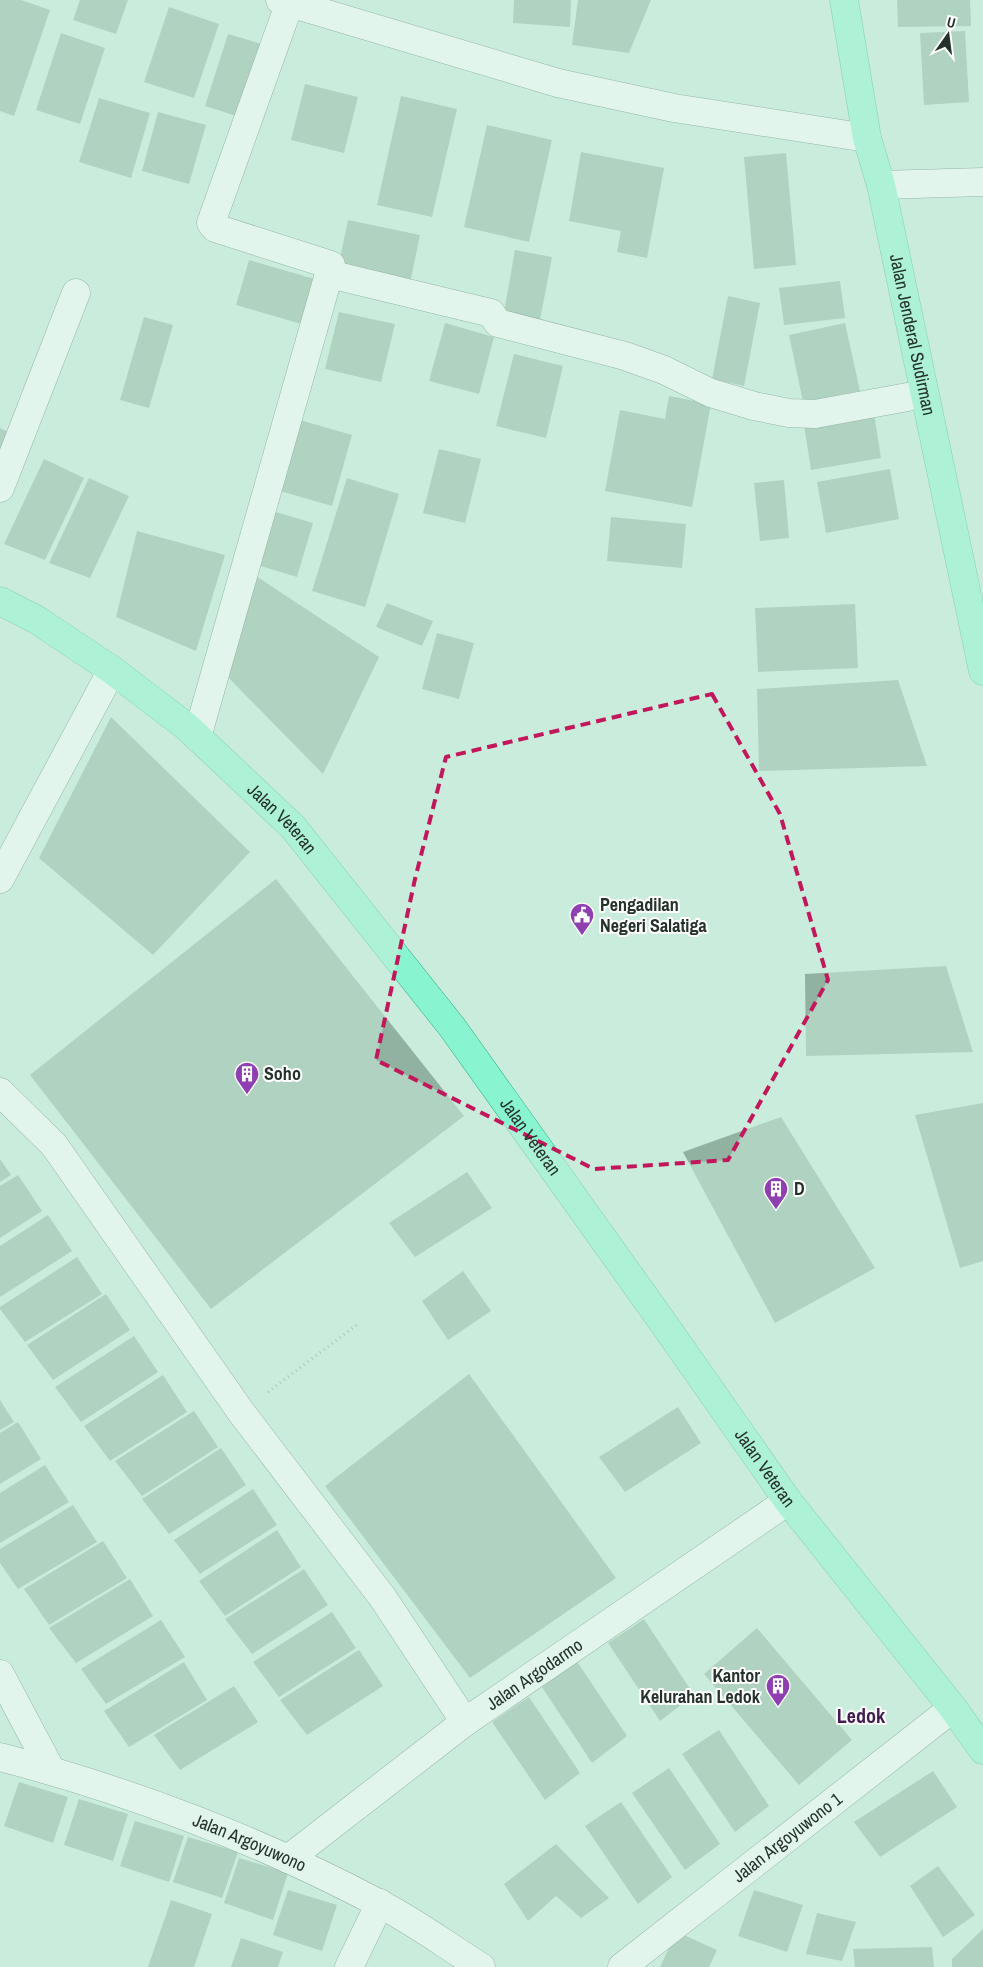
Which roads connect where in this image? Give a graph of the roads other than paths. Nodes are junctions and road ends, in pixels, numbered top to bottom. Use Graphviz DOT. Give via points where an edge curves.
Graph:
graph roads {
  1 [pos="844,0"];
  2 [pos="285,1"];
  3 [pos="867,138"];
  4 [pos="983,182"];
  5 [pos="881,185"];
  6 [pos="329,274"];
  7 [pos="76,293"];
  8 [pos="924,394"];
  9 [pos="0,488"];
  10 [pos="0,601"];
  11 [pos="112,670"];
  12 [pos="983,672"];
  13 [pos="197,737"];
  14 [pos="0,879"];
  15 [pos="0,1092"];
  16 [pos="788,1501"];
  17 [pos="0,1674"];
  18 [pos="953,1708"];
  19 [pos="465,1722"];
  20 [pos="983,1750"];
  21 [pos="0,1757"];
  22 [pos="51,1770"];
  23 [pos="288,1859"];
  24 [pos="380,1903"];
  25 [pos="349,1967"];
  26 [pos="481,1967"];
  27 [pos="622,1967"];
  1 -- 3 [label="main road, Jalan Jenderal Sudirman"];
  2 -- 3 [label="street" via="558,84 674,108"];
  2 -- 6 [label="street" via="211,223 215,228 331,265"];
  3 -- 5 [label="main road, Jalan Jenderal Sudirman"];
  4 -- 5 [label="street"];
  5 -- 8 [label="main road, Jalan Jenderal Sudirman"];
  6 -- 8 [label="street" via="491,314 498,323 625,356 664,370 711,393 754,406 815,414"];
  6 -- 13 [label="street"];
  7 -- 9 [label="street"];
  8 -- 12 [label="main road, Jalan Jenderal Sudirman"];
  10 -- 11 [label="main road, Jalan Veteran" via="37,620"];
  11 -- 13 [label="main road, Jalan Veteran"];
  11 -- 14 [label="street"];
  13 -- 16 [label="main road, Jalan Veteran" via="293,827 452,1028"];
  15 -- 19 [label="street" via="54,1145 241,1412 383,1598"];
  16 -- 18 [label="main road, Jalan Veteran"];
  16 -- 19 [label="street, Jalan Argodarmo"];
  17 -- 22 [label="street"];
  18 -- 20 [label="main road, Jalan Veteran"];
  18 -- 27 [label="street, Jalan Argoyuwono 1"];
  19 -- 23 [label="street, Jalan Argodarmo"];
  21 -- 22 [label="street, Jalan Argoyuwono"];
  22 -- 23 [label="street, Jalan Argoyuwono" via="204,1824"];
  23 -- 24 [label="street, Jalan Argoyuwono"];
  24 -- 25 [label="street"];
  24 -- 26 [label="street, Jalan Argoyuwono"];
}
